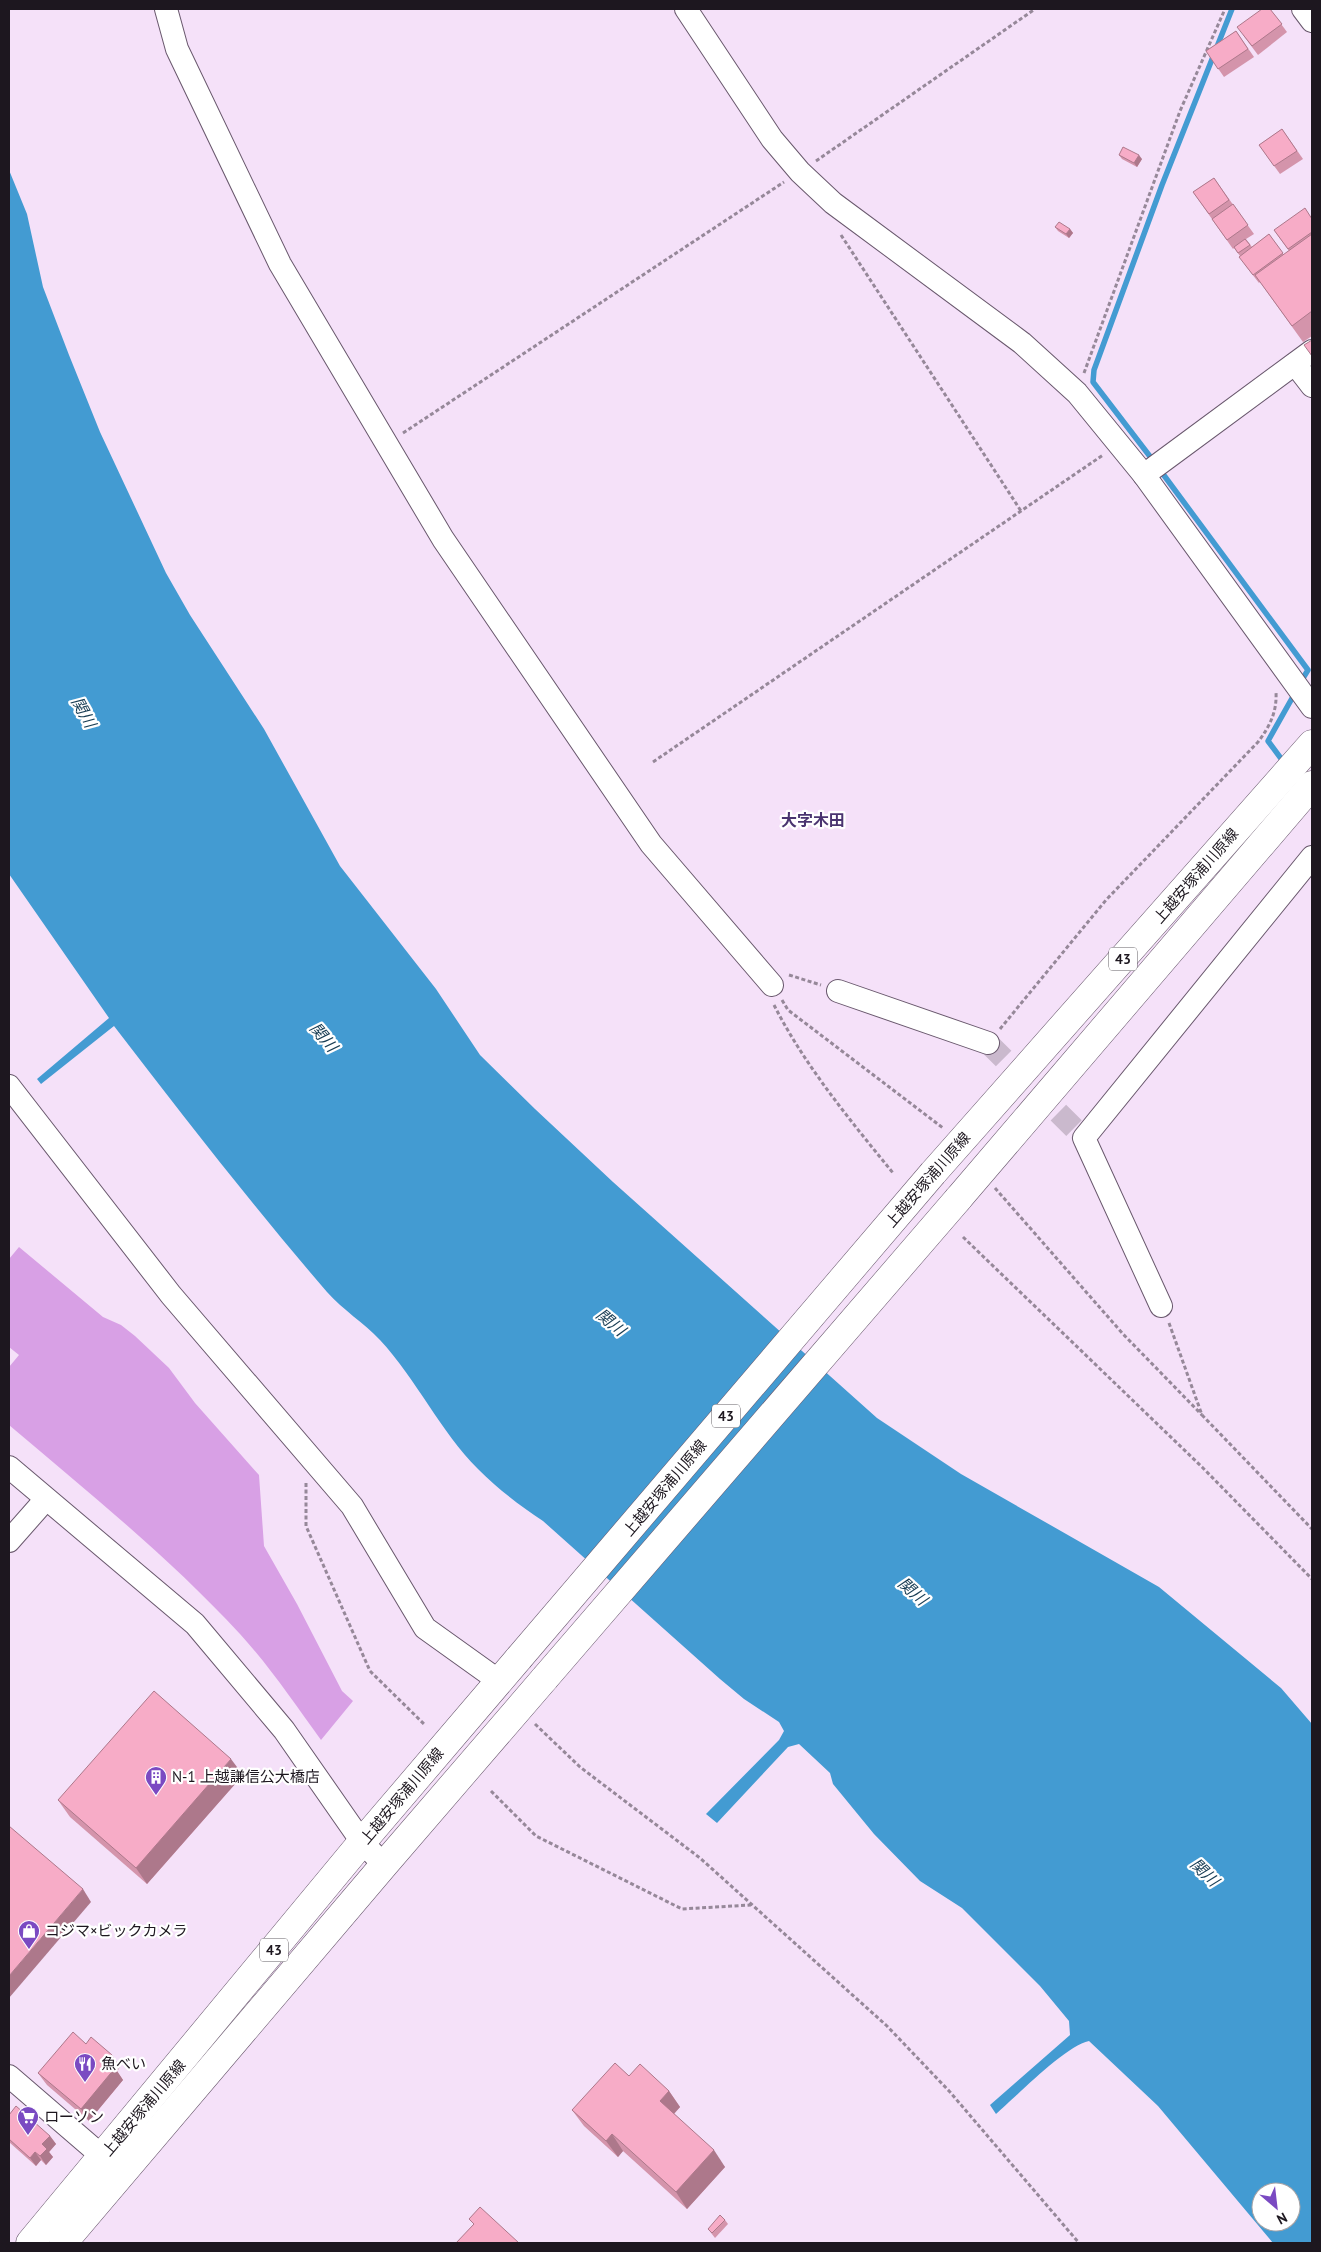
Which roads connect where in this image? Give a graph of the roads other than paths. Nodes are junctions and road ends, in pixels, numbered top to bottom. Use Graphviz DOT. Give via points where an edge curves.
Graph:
graph roads {
  1 [pos="166,9"];
  2 [pos="686,9"];
  3 [pos="1303,9"];
  4 [pos="1312,21"];
  5 [pos="1303,357"];
  6 [pos="1312,386"];
  7 [pos="1144,475"];
  8 [pos="1312,707"];
  9 [pos="1312,744"];
  10 [pos="1312,785"];
  11 [pos="1312,857"];
  12 [pos="771,985"];
  13 [pos="838,991"];
  14 [pos="988,1042"];
  15 [pos="9,1086"];
  16 [pos="1161,1306"];
  17 [pos="9,1467"];
  18 [pos="46,1499"];
  19 [pos="9,1541"];
  20 [pos="499,1681"];
  21 [pos="362,1842"];
  22 [pos="384,1865"];
  23 [pos="9,2076"];
  24 [pos="103,2157"];
  25 [pos="30,2243"];
  26 [pos="64,2243"];
  1 -- 12 [label="street" via="177,49 280,264 443,539 651,844"];
  2 -- 7 [label="street" via="772,140 800,172 833,203 1022,343 1077,393"];
  3 -- 4 [label="street"];
  5 -- 6 [label="street"];
  5 -- 7 [label="street"];
  7 -- 8 [label="street"];
  9 -- 20 [label="main road, 上越安塚浦川原線 / 43, bridge" via="933,1173"];
  10 -- 22 [label="main road, 上越安塚浦川原線 / 43, bridge"];
  11 -- 16 [label="street" via="1084,1138"];
  13 -- 14 [label="street"];
  15 -- 20 [label="street" via="171,1295 352,1506 425,1628"];
  17 -- 18 [label="street"];
  18 -- 19 [label="street"];
  18 -- 21 [label="street" via="195,1624 284,1730"];
  20 -- 21 [label="main road, 上越安塚浦川原線 / 43"];
  21 -- 22 [label="street"];
  21 -- 24 [label="main road, 上越安塚浦川原線 / 43"];
  22 -- 26 [label="main road, 上越安塚浦川原線 / 43"];
  23 -- 24 [label="street"];
  24 -- 25 [label="main road, 上越安塚浦川原線 / 43"];
}
